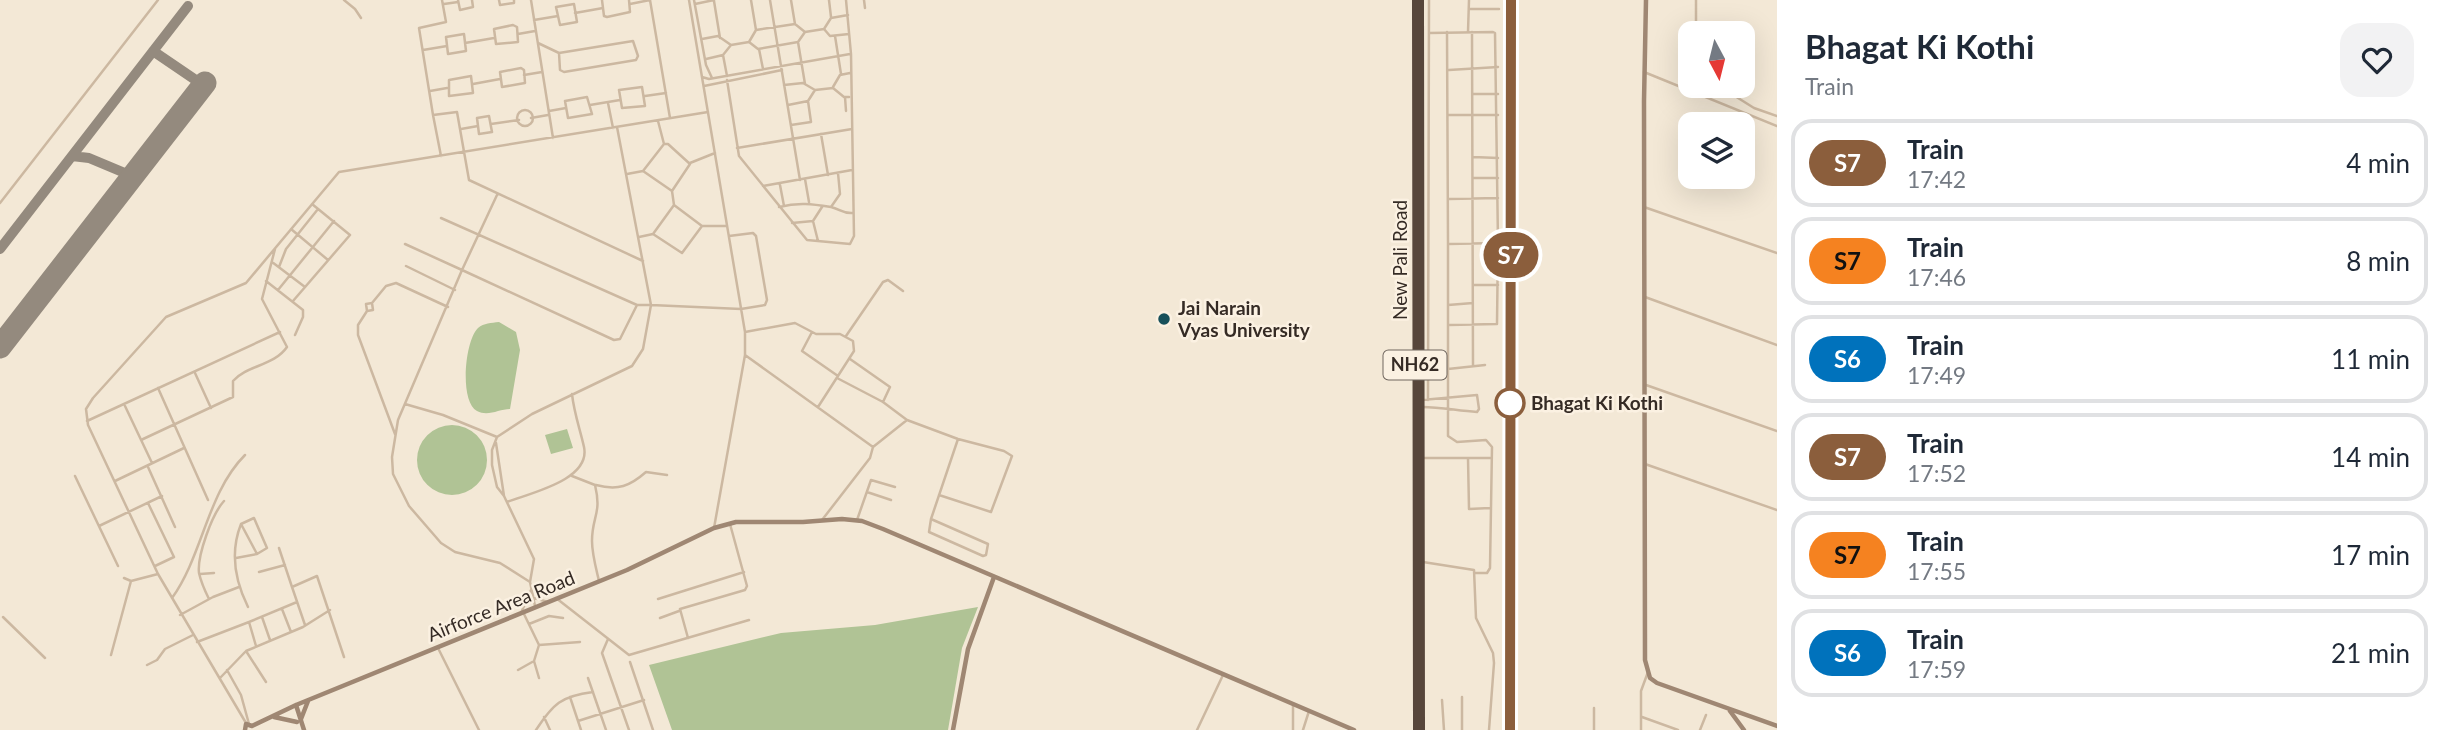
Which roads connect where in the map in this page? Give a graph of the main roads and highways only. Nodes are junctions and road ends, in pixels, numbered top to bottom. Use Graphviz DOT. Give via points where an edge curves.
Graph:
graph roads {
  1 [pos="1415,0"];
  2 [pos="1421,0"];
  3 [pos="1420,403"];
  4 [pos="1416,730"];
  5 [pos="1422,730"];
  1 -- 3 [label="highway, New Pali Road / NH62"];
  2 -- 3 [label="highway, New Pali Road / NH62"];
  3 -- 4 [label="highway, New Pali Road / NH62"];
  3 -- 5 [label="highway, New Pali Road / NH62"];
}
